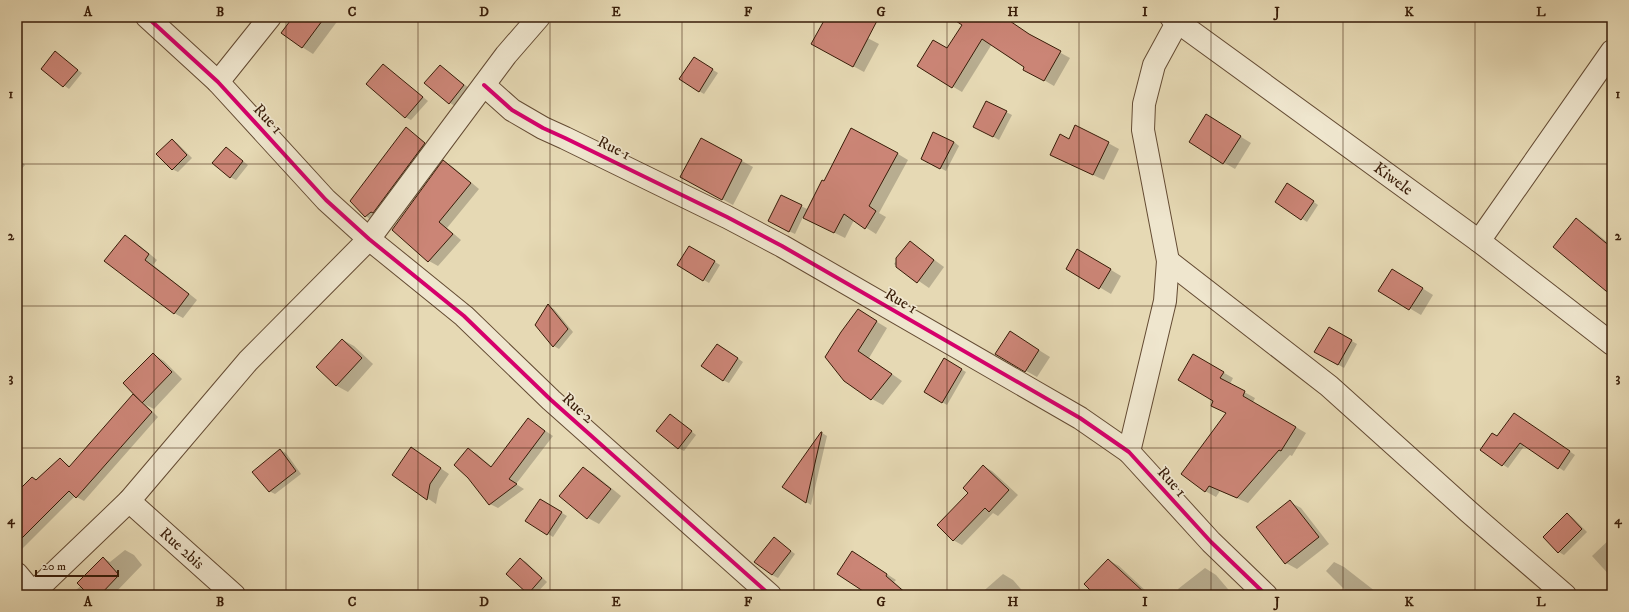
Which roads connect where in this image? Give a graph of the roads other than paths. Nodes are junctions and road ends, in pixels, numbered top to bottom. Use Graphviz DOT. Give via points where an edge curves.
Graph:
graph roads {
  1 [pos="147,17"];
  2 [pos="270,17"];
  3 [pos="539,17"];
  4 [pos="1174,19"];
  5 [pos="1612,51"];
  6 [pos="218,82"];
  7 [pos="484,85"];
  8 [pos="369,239"];
  9 [pos="1479,241"];
  10 [pos="1168,261"];
  11 [pos="1612,344"];
  12 [pos="1129,452"];
  13 [pos="129,501"];
  14 [pos="17,574"];
  15 [pos="32,594"];
  16 [pos="234,595"];
  17 [pos="770,595"];
  18 [pos="1266,595"];
  19 [pos="1565,595"];
  1 -- 6 [label="street, Rue 1"];
  2 -- 6 [label="street"];
  3 -- 7 [label="street"];
  4 -- 9 [label="street, Kiwele"];
  4 -- 10 [label="street" via="1154,65 1144,104 1144,130"];
  5 -- 9 [label="street"];
  6 -- 8 [label="street, Rue 1" via="326,200"];
  7 -- 8 [label="street"];
  7 -- 12 [label="street, Rue 1" via="512,110 543,128 782,246 1073,414"];
  8 -- 13 [label="street" via="248,361"];
  8 -- 17 [label="street, Rue 2" via="464,316 551,400"];
  9 -- 11 [label="street, Kiwele"];
  10 -- 12 [label="street" via="1165,301"];
  10 -- 19 [label="street" via="1329,386"];
  12 -- 18 [label="street, Rue 1" via="1211,542"];
  13 -- 15 [label="street"];
  13 -- 16 [label="street, Rue 2bis"];
  14 -- 15 [label="street"];
}
